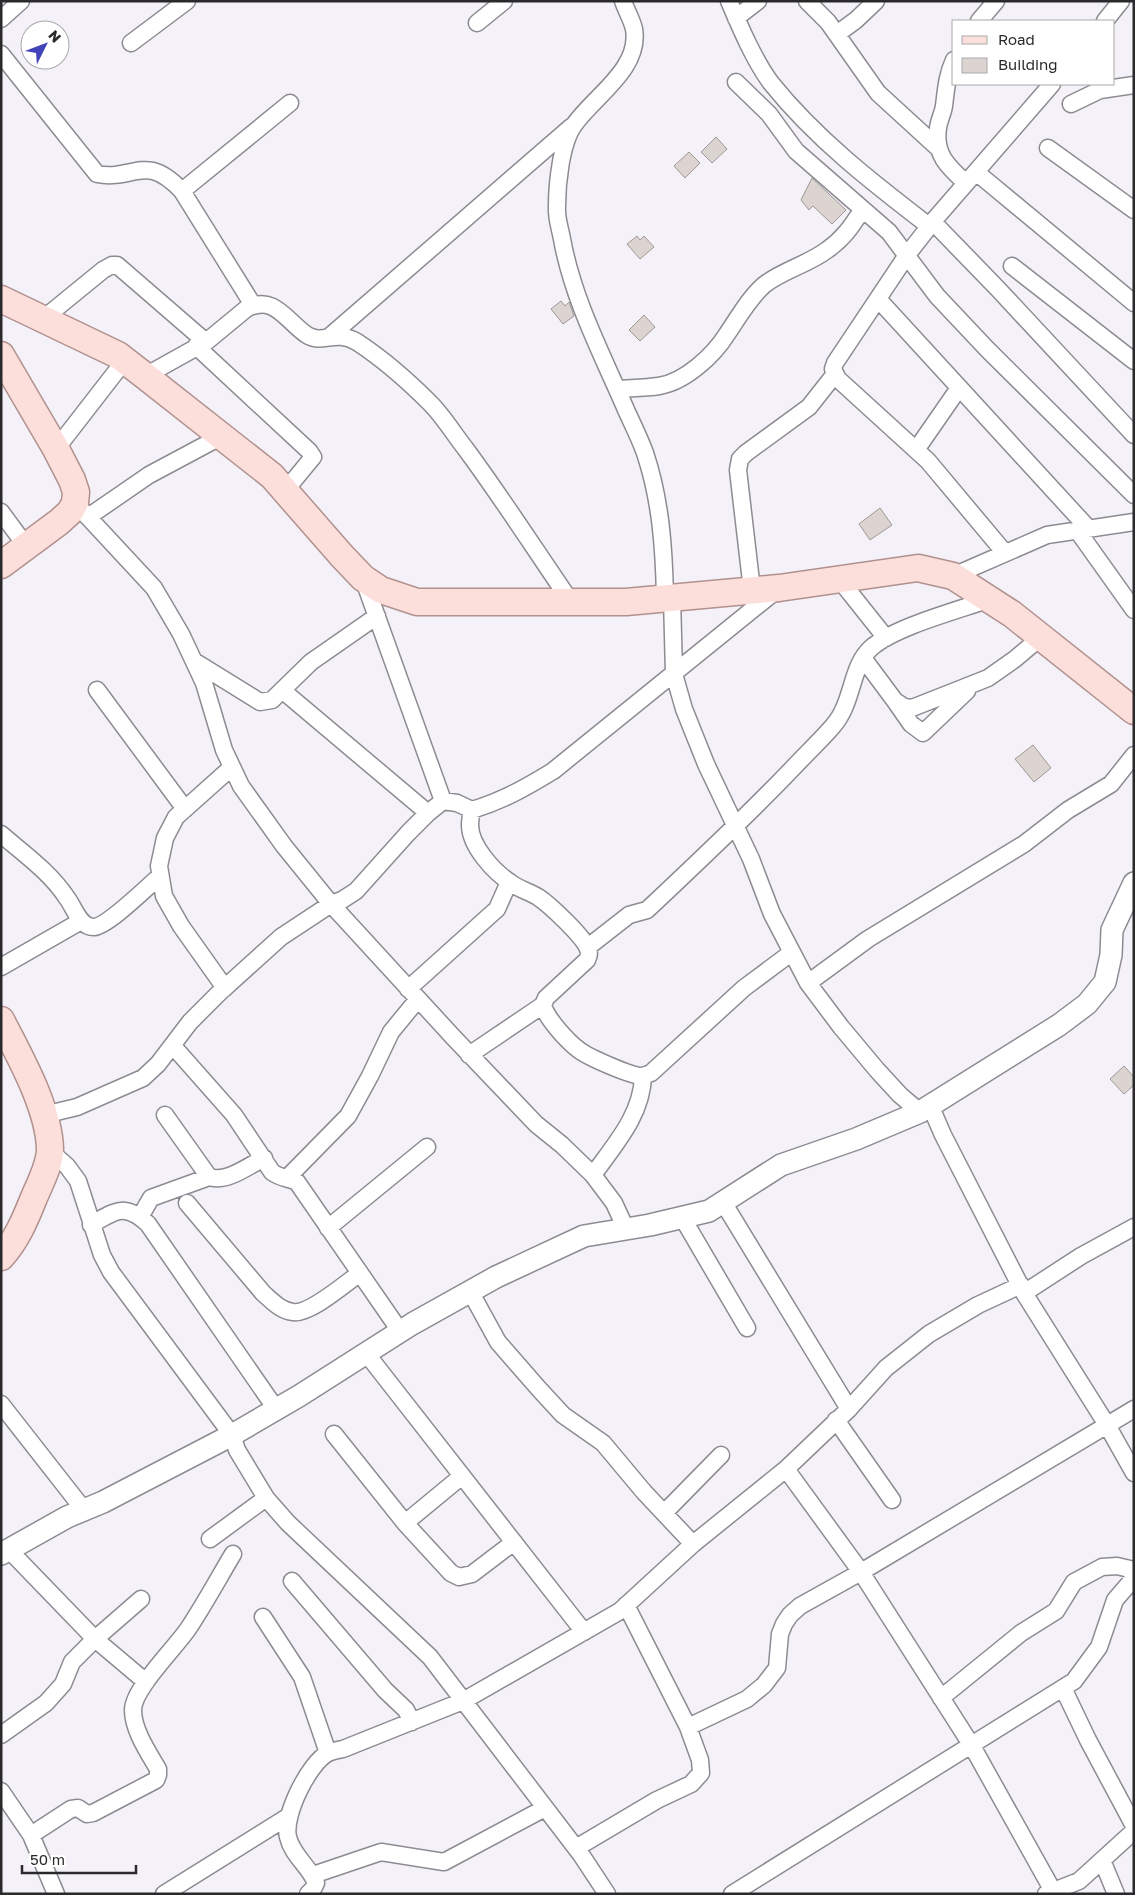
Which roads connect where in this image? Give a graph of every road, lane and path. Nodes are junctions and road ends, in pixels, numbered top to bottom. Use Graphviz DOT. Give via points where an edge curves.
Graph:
graph roads {
  1 [pos="21,1"];
  2 [pos="187,1"];
  3 [pos="504,1"];
  4 [pos="623,1"];
  5 [pos="729,1"];
  6 [pos="758,1"];
  7 [pos="807,1"];
  8 [pos="876,1"];
  9 [pos="996,1"];
  10 [pos="1121,1"];
  11 [pos="736,18"];
  12 [pos="1,19"];
  13 [pos="980,20"];
  14 [pos="1106,20"];
  15 [pos="477,24"];
  16 [pos="837,34"];
  17 [pos="131,43"];
  18 [pos="1,54"];
  19 [pos="952,66"];
  20 [pos="736,82"];
  21 [pos="1051,85"];
  22 [pos="1134,85"];
  23 [pos="290,103"];
  24 [pos="1071,104"];
  25 [pos="573,126"];
  26 [pos="937,147"];
  27 [pos="1048,148"];
  28 [pos="971,178"];
  29 [pos="182,191"];
  30 [pos="862,210"];
  31 [pos="1134,210"];
  32 [pos="931,224"];
  33 [pos="907,255"];
  34 [pos="1012,266"];
  35 [pos="1,299"];
  36 [pos="878,299"];
  37 [pos="1134,303"];
  38 [pos="253,305"];
  39 [pos="44,319"];
  40 [pos="329,337"];
  41 [pos="201,344"];
  42 [pos="1,355"];
  43 [pos="1134,361"];
  44 [pos="135,368"];
  45 [pos="835,374"];
  46 [pos="959,388"];
  47 [pos="617,389"];
  48 [pos="1134,435"];
  49 [pos="222,436"];
  50 [pos="56,449"];
  51 [pos="916,450"];
  52 [pos="285,491"];
  53 [pos="1134,495"];
  54 [pos="81,510"];
  55 [pos="1,512"];
  56 [pos="1134,522"];
  57 [pos="1083,529"];
  58 [pos="26,546"];
  59 [pos="1005,553"];
  60 [pos="1,565"];
  61 [pos="953,576"];
  62 [pos="363,578"];
  63 [pos="840,579"];
  64 [pos="779,588"];
  65 [pos="752,590"];
  66 [pos="669,598"];
  67 [pos="990,599"];
  68 [pos="571,602"];
  69 [pos="1134,610"];
  70 [pos="376,616"];
  71 [pos="1042,637"];
  72 [pos="886,638"];
  73 [pos="863,658"];
  74 [pos="194,661"];
  75 [pos="674,674"];
  76 [pos="974,684"];
  77 [pos="97,690"];
  78 [pos="282,690"];
  79 [pos="895,701"];
  80 [pos="1134,711"];
  81 [pos="1134,756"];
  82 [pos="232,767"];
  83 [pos="443,802"];
  84 [pos="185,809"];
  85 [pos="472,810"];
  86 [pos="428,813"];
  87 [pos="736,827"];
  88 [pos="1,834"];
  89 [pos="160,876"];
  90 [pos="509,882"];
  91 [pos="1134,883"];
  92 [pos="331,904"];
  93 [pos="81,921"];
  94 [pos="588,947"];
  95 [pos="791,953"];
  96 [pos="1,966"];
  97 [pos="808,983"];
  98 [pos="225,988"];
  99 [pos="413,994"];
  100 [pos="543,1005"];
  101 [pos="1,1020"];
  102 [pos="173,1046"];
  103 [pos="469,1055"];
  104 [pos="643,1076"];
  105 [pos="925,1109"];
  106 [pos="44,1115"];
  107 [pos="164,1115"];
  108 [pos="427,1146"];
  109 [pos="50,1150"];
  110 [pos="264,1158"];
  111 [pos="594,1175"];
  112 [pos="209,1177"];
  113 [pos="288,1177"];
  114 [pos="723,1202"];
  115 [pos="187,1203"];
  116 [pos="140,1217"];
  117 [pos="682,1217"];
  118 [pos="92,1224"];
  119 [pos="1134,1227"];
  120 [pos="328,1228"];
  121 [pos="626,1229"];
  122 [pos="1,1257"];
  123 [pos="360,1273"];
  124 [pos="1022,1289"];
  125 [pos="470,1291"];
  126 [pos="747,1328"];
  127 [pos="400,1331"];
  128 [pos="366,1354"];
  129 [pos="1,1404"];
  130 [pos="276,1409"];
  131 [pos="849,1409"];
  132 [pos="1134,1409"];
  133 [pos="836,1420"];
  134 [pos="1108,1425"];
  135 [pos="334,1434"];
  136 [pos="232,1435"];
  137 [pos="721,1455"];
  138 [pos="786,1469"];
  139 [pos="1134,1472"];
  140 [pos="462,1476"];
  141 [pos="266,1498"];
  142 [pos="892,1500"];
  143 [pos="84,1510"];
  144 [pos="664,1513"];
  145 [pos="405,1523"];
  146 [pos="210,1539"];
  147 [pos="514,1542"];
  148 [pos="693,1544"];
  149 [pos="5,1552"];
  150 [pos="233,1554"];
  151 [pos="1134,1570"];
  152 [pos="860,1572"];
  153 [pos="1134,1578"];
  154 [pos="292,1581"];
  155 [pos="141,1599"];
  156 [pos="626,1605"];
  157 [pos="263,1617"];
  158 [pos="584,1632"];
  159 [pos="95,1639"];
  160 [pos="146,1682"];
  161 [pos="1063,1688"];
  162 [pos="941,1698"];
  163 [pos="463,1701"];
  164 [pos="412,1722"];
  165 [pos="688,1727"];
  166 [pos="1,1736"];
  167 [pos="972,1746"];
  168 [pos="328,1753"];
  169 [pos="1,1791"];
  170 [pos="545,1808"];
  171 [pos="288,1816"];
  172 [pos="1134,1826"];
  173 [pos="1134,1832"];
  174 [pos="32,1835"];
  175 [pos="576,1848"];
  176 [pos="1102,1860"];
  177 [pos="313,1875"];
  178 [pos="1050,1892"];
  179 [pos="56,1894"];
  180 [pos="164,1894"];
  181 [pos="308,1894"];
  182 [pos="607,1894"];
  183 [pos="732,1894"];
  184 [pos="1116,1894"];
  1 -- 12 [label="street"];
  2 -- 17 [label="street"];
  3 -- 15 [label="street"];
  4 -- 25 [label="street" via="634,29 634,45 629,59 613,83"];
  5 -- 11 [label="street"];
  6 -- 11 [label="street"];
  7 -- 16 [label="street"];
  8 -- 16 [label="street"];
  9 -- 13 [label="street"];
  10 -- 14 [label="street"];
  11 -- 32 [label="street" via="770,81 791,105 863,174"];
  16 -- 26 [label="street" via="878,93"];
  18 -- 29 [label="street" via="97,174 105,176 144,169 157,172"];
  19 -- 26 [label="street" via="938,127"];
  20 -- 30 [label="street" via="769,114 796,151"];
  21 -- 28 [label="street"];
  22 -- 24 [label="street" via="1100,90"];
  23 -- 29 [label="street"];
  25 -- 40 [label="street"];
  25 -- 47 [label="street" via="559,173 556,208 567,265 581,307"];
  26 -- 28 [label="street" via="943,160"];
  27 -- 31 [label="street"];
  28 -- 32 [label="street"];
  28 -- 37 [label="street"];
  29 -- 38 [label="street"];
  30 -- 33 [label="street" via="889,232"];
  30 -- 47 [label="street" via="845,235 827,251 777,275 762,287 706,360 661,386"];
  32 -- 33 [label="street"];
  32 -- 48 [label="street" via="998,289"];
  33 -- 36 [label="street"];
  33 -- 53 [label="street" via="937,296 987,350"];
  34 -- 43 [label="street"];
  35 -- 39 [label="main road"];
  36 -- 45 [label="street" via="835,363"];
  36 -- 46 [label="street"];
  38 -- 40 [label="street" via="277,308 316,339"];
  38 -- 41 [label="street"];
  39 -- 41 [label="street" via="103,270 117,265"];
  39 -- 44 [label="main road" via="118,355"];
  40 -- 68 [label="street" via="341,335 356,342 431,404 481,470"];
  41 -- 44 [label="street"];
  41 -- 52 [label="street" via="313,457"];
  42 -- 50 [label="main road"];
  44 -- 49 [label="main road"];
  44 -- 50 [label="street"];
  45 -- 51 [label="street"];
  45 -- 65 [label="street" via="809,407 740,459 738,470"];
  46 -- 51 [label="street"];
  46 -- 57 [label="street"];
  47 -- 66 [label="street" via="645,452 657,494"];
  49 -- 52 [label="main road" via="272,476"];
  49 -- 54 [label="street"];
  50 -- 54 [label="main road" via="72,480"];
  51 -- 59 [label="street"];
  52 -- 62 [label="main road"];
  54 -- 58 [label="main road" via="70,512"];
  54 -- 74 [label="street" via="154,588"];
  55 -- 58 [label="street"];
  56 -- 57 [label="street"];
  57 -- 59 [label="street" via="1047,535"];
  57 -- 69 [label="street"];
  58 -- 60 [label="main road"];
  59 -- 61 [label="street"];
  61 -- 63 [label="main road" via="918,568"];
  61 -- 67 [label="main road"];
  62 -- 68 [label="main road" via="381,590 418,602"];
  62 -- 70 [label="street"];
  63 -- 64 [label="main road"];
  63 -- 72 [label="street"];
  64 -- 65 [label="main road"];
  64 -- 75 [label="street"];
  65 -- 66 [label="main road"];
  66 -- 68 [label="main road"];
  66 -- 75 [label="street"];
  67 -- 71 [label="main road"];
  67 -- 72 [label="street"];
  70 -- 78 [label="street" via="311,662"];
  70 -- 83 [label="street"];
  71 -- 76 [label="street" via="1000,670"];
  71 -- 80 [label="main road"];
  72 -- 73 [label="street"];
  73 -- 79 [label="street"];
  73 -- 87 [label="street" via="847,704 835,724"];
  74 -- 78 [label="street" via="260,702 272,700"];
  74 -- 82 [label="street"];
  75 -- 85 [label="street" via="554,771 517,793"];
  75 -- 87 [label="street" via="706,764"];
  76 -- 79 [label="street" via="912,708"];
  76 -- 79 [label="street" via="923,732 912,724"];
  77 -- 84 [label="street"];
  78 -- 86 [label="street"];
  81 -- 97 [label="street" via="1111,784 1068,810 1024,844 868,939"];
  82 -- 84 [label="street"];
  82 -- 92 [label="street" via="263,817"];
  83 -- 85 [label="street" via="457,803"];
  83 -- 86 [label="street"];
  84 -- 89 [label="street" via="176,817 165,838"];
  85 -- 90 [label="street" via="470,825 476,846"];
  86 -- 92 [label="street" via="356,891"];
  87 -- 94 [label="street" via="647,910 629,915"];
  87 -- 95 [label="street"];
  88 -- 93 [label="street" via="54,881"];
  89 -- 93 [label="street" via="105,924 93,927"];
  89 -- 98 [label="street" via="164,896 181,926"];
  90 -- 94 [label="street" via="540,898"];
  90 -- 99 [label="street" via="496,909"];
  91 -- 105 [label="street" via="1112,930 1105,982 1087,1004"];
  92 -- 98 [label="street" via="281,937"];
  92 -- 99 [label="street"];
  93 -- 96 [label="street"];
  94 -- 100 [label="street" via="587,960 546,998"];
  95 -- 97 [label="street"];
  95 -- 104 [label="street" via="744,988 655,1069"];
  97 -- 105 [label="street" via="841,1028 900,1095"];
  98 -- 102 [label="street" via="190,1022"];
  99 -- 103 [label="street"];
  99 -- 113 [label="street" via="348,1116"];
  100 -- 103 [label="street"];
  100 -- 104 [label="street" via="566,1037 580,1050"];
  101 -- 106 [label="main road" via="21,1058"];
  102 -- 106 [label="street" via="143,1078 77,1107"];
  102 -- 110 [label="street" via="234,1114"];
  103 -- 111 [label="street" via="536,1124"];
  104 -- 111 [label="street" via="637,1110"];
  105 -- 114 [label="street" via="856,1139 781,1165"];
  105 -- 124 [label="street" via="943,1135"];
  106 -- 109 [label="main road"];
  107 -- 112 [label="street"];
  108 -- 120 [label="street"];
  109 -- 118 [label="street" via="78,1181"];
  109 -- 122 [label="main road" via="26,1218"];
  110 -- 112 [label="street" via="228,1177 216,1180"];
  110 -- 113 [label="street" via="272,1172 279,1177"];
  111 -- 121 [label="street" via="614,1203"];
  112 -- 116 [label="street" via="151,1198"];
  113 -- 120 [label="street" via="297,1182"];
  114 -- 117 [label="street" via="709,1211"];
  114 -- 131 [label="street"];
  115 -- 123 [label="street" via="263,1293 294,1313 310,1307"];
  116 -- 118 [label="street" via="131,1211 121,1210"];
  116 -- 130 [label="street"];
  117 -- 121 [label="street"];
  117 -- 126 [label="street"];
  118 -- 136 [label="street" via="111,1272"];
  119 -- 124 [label="street"];
  120 -- 123 [label="street"];
  121 -- 125 [label="street" via="584,1236"];
  123 -- 127 [label="street"];
  124 -- 131 [label="street" via="978,1305 929,1334 886,1368"];
  124 -- 134 [label="street"];
  125 -- 127 [label="street"];
  125 -- 144 [label="street" via="498,1342 539,1389 563,1415 603,1443"];
  127 -- 128 [label="street"];
  128 -- 130 [label="street"];
  128 -- 140 [label="street"];
  129 -- 143 [label="street"];
  130 -- 136 [label="street"];
  131 -- 133 [label="street"];
  132 -- 134 [label="street"];
  133 -- 138 [label="street"];
  133 -- 142 [label="street"];
  134 -- 139 [label="street"];
  134 -- 152 [label="street"];
  135 -- 145 [label="street"];
  136 -- 141 [label="street" via="237,1450"];
  136 -- 143 [label="street"];
  137 -- 144 [label="street"];
  138 -- 148 [label="street"];
  138 -- 152 [label="street"];
  140 -- 145 [label="street"];
  140 -- 147 [label="street"];
  141 -- 146 [label="street"];
  141 -- 163 [label="street" via="288,1523 430,1657"];
  143 -- 149 [label="street"];
  144 -- 148 [label="street"];
  145 -- 147 [label="street" via="451,1573 459,1577 472,1574"];
  147 -- 158 [label="street"];
  148 -- 156 [label="street"];
  149 -- 159 [label="street"];
  150 -- 160 [label="street" via="189,1628"];
  151 -- 162 [label="street" via="1102,1567 1074,1582 1056,1611 1021,1633"];
  152 -- 162 [label="street"];
  152 -- 165 [label="street" via="790,1615 780,1634 777,1668 764,1685 748,1699"];
  153 -- 161 [label="street" via="1115,1600 1099,1647 1074,1681"];
  154 -- 164 [label="street" via="406,1710"];
  155 -- 159 [label="street"];
  156 -- 158 [label="street"];
  156 -- 165 [label="street"];
  157 -- 168 [label="street" via="302,1677"];
  158 -- 163 [label="street"];
  159 -- 160 [label="street"];
  159 -- 166 [label="street" via="72,1662 63,1684 46,1703"];
  160 -- 174 [label="street" via="138,1693 133,1712 158,1770 156,1780 93,1813 87,1814 78,1808 71,1810"];
  161 -- 167 [label="street"];
  161 -- 172 [label="street"];
  162 -- 167 [label="street"];
  163 -- 164 [label="street"];
  163 -- 170 [label="street"];
  164 -- 168 [label="street"];
  165 -- 175 [label="street" via="700,1760 701,1774 691,1784 657,1800"];
  167 -- 178 [label="street"];
  167 -- 183 [label="street"];
  168 -- 171 [label="street" via="297,1793"];
  169 -- 174 [label="street"];
  170 -- 175 [label="street"];
  170 -- 177 [label="street" via="444,1862 381,1852"];
  171 -- 177 [label="street" via="288,1836"];
  171 -- 180 [label="street"];
  173 -- 176 [label="street"];
  174 -- 179 [label="street"];
  175 -- 182 [label="street"];
  176 -- 178 [label="street" via="1079,1881"];
  176 -- 184 [label="street"];
  177 -- 181 [label="street" via="316,1883"];
}
